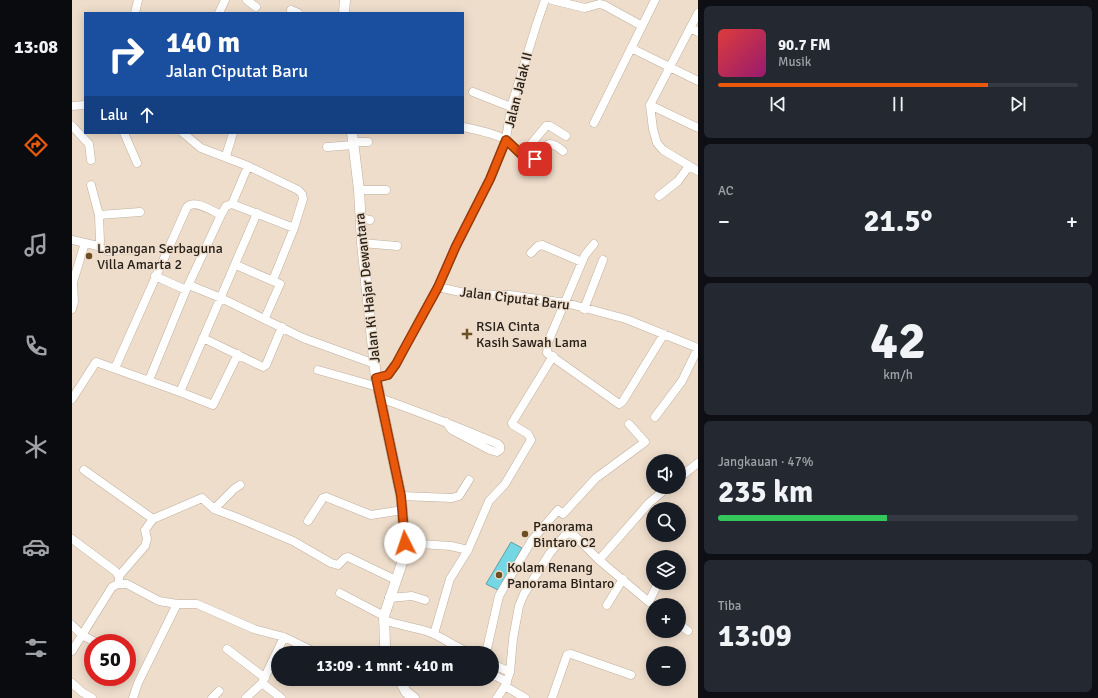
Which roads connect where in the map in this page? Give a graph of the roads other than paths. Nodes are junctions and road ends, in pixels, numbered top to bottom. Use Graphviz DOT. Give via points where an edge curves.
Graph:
graph roads {
  1 [pos="138,0"];
  2 [pos="225,0"];
  3 [pos="247,0"];
  4 [pos="345,0"];
  5 [pos="545,0"];
  6 [pos="552,0"];
  7 [pos="655,0"];
  8 [pos="574,3"];
  9 [pos="256,7"];
  10 [pos="135,12"];
  11 [pos="219,12"];
  12 [pos="344,12"];
  13 [pos="698,13"];
  14 [pos="642,26"];
  15 [pos="690,28"];
  16 [pos="698,32"];
  17 [pos="630,48"];
  18 [pos="670,67"];
  19 [pos="698,81"];
  20 [pos="473,92"];
  21 [pos="84,105"];
  22 [pos="650,105"];
  23 [pos="72,106"];
  24 [pos="511,107"];
  25 [pos="594,123"];
  26 [pos="72,126"];
  27 [pos="464,126"];
  28 [pos="698,128"];
  29 [pos="124,134"];
  30 [pos="184,134"];
  31 [pos="233,134"];
  32 [pos="566,136"];
  33 [pos="353,140"];
  34 [pos="506,140"];
  35 [pos="368,142"];
  36 [pos="327,148"];
  37 [pos="563,151"];
  38 [pos="522,155"];
  39 [pos="226,156"];
  40 [pos="91,160"];
  41 [pos="137,163"];
  42 [pos="248,166"];
  43 [pos="689,166"];
  44 [pos="698,171"];
  45 [pos="91,184"];
  46 [pos="359,190"];
  47 [pos="386,190"];
  48 [pos="659,196"];
  49 [pos="232,204"];
  50 [pos="140,212"];
  51 [pos="257,213"];
  52 [pos="99,215"];
  53 [pos="221,215"];
  54 [pos="360,218"];
  55 [pos="370,220"];
  56 [pos="294,228"];
  57 [pos="72,240"];
  58 [pos="85,243"];
  59 [pos="362,243"];
  60 [pos="594,244"];
  61 [pos="98,246"];
  62 [pos="397,246"];
  63 [pos="131,250"];
  64 [pos="531,253"];
  65 [pos="603,260"];
  66 [pos="582,262"];
  67 [pos="236,265"];
  68 [pos="155,276"];
  69 [pos="273,280"];
  70 [pos="438,287"];
  71 [pos="187,288"];
  72 [pos="221,298"];
  73 [pos="566,303"];
  74 [pos="584,308"];
  75 [pos="72,309"];
  76 [pos="265,318"];
  77 [pos="282,327"];
  78 [pos="664,334"];
  79 [pos="203,338"];
  80 [pos="698,348"];
  81 [pos="238,354"];
  82 [pos="553,356"];
  83 [pos="375,364"];
  84 [pos="115,368"];
  85 [pos="318,370"];
  86 [pos="149,380"];
  87 [pos="377,383"];
  88 [pos="180,392"];
  89 [pos="380,398"];
  90 [pos="72,399"];
  91 [pos="655,417"];
  92 [pos="446,422"];
  93 [pos="629,424"];
  94 [pos="698,463"];
  95 [pos="84,470"];
  96 [pos="686,472"];
  97 [pos="468,480"];
  98 [pos="240,485"];
  99 [pos="660,494"];
  100 [pos="401,496"];
  101 [pos="214,509"];
  102 [pos="403,510"];
  103 [pos="153,520"];
  104 [pos="308,521"];
  105 [pos="72,539"];
  106 [pos="405,543"];
  107 [pos="468,550"];
  108 [pos="599,560"];
  109 [pos="623,579"];
  110 [pos="119,580"];
  111 [pos="396,580"];
  112 [pos="340,594"];
  113 [pos="389,598"];
  114 [pos="646,599"];
  115 [pos="425,600"];
  116 [pos="177,604"];
  117 [pos="607,605"];
  118 [pos="384,618"];
  119 [pos="72,625"];
  120 [pos="434,634"];
  121 [pos="82,635"];
  122 [pos="284,636"];
  123 [pos="303,646"];
  124 [pos="384,646"];
  125 [pos="455,646"];
  126 [pos="488,646"];
  127 [pos="227,649"];
  128 [pos="72,651"];
  129 [pos="499,667"];
  130 [pos="510,672"];
  131 [pos="631,675"];
  132 [pos="499,679"];
  133 [pos="263,680"];
  134 [pos="72,683"];
  135 [pos="506,684"];
  136 [pos="402,686"];
  137 [pos="219,691"];
  138 [pos="407,696"];
  139 [pos="92,698"];
  140 [pos="133,698"];
  141 [pos="212,698"];
  142 [pos="246,698"];
  143 [pos="281,698"];
  144 [pos="497,698"];
  145 [pos="525,698"];
  146 [pos="552,698"];
  1 -- 10 [label="street"];
  2 -- 11 [label="street"];
  3 -- 9 [label="street"];
  4 -- 12 [label="main road"];
  5 -- 24 [label="street, Jalan Jalak II"];
  6 -- 8 [label="street"];
  7 -- 14 [label="street"];
  8 -- 14 [label="street" via="585,8 599,4"];
  13 -- 15 [label="street"];
  14 -- 17 [label="street"];
  15 -- 16 [label="street"];
  15 -- 18 [label="street"];
  17 -- 18 [label="street"];
  17 -- 25 [label="street"];
  18 -- 19 [label="street"];
  18 -- 22 [label="street"];
  20 -- 24 [label="street"];
  21 -- 23 [label="street"];
  22 -- 28 [label="street"];
  22 -- 43 [label="street" via="657,143 663,150"];
  24 -- 34 [label="street, Jalan Jalak II"];
  26 -- 40 [label="street" via="89,144"];
  27 -- 34 [label="street"];
  29 -- 41 [label="street"];
  30 -- 39 [label="street" via="201,148"];
  31 -- 39 [label="street"];
  32 -- 38 [label="street" via="546,126"];
  33 -- 35 [label="street"];
  33 -- 36 [label="street"];
  33 -- 46 [label="main road, Jalan Ki Hajar Dewantara"];
  34 -- 38 [label="street"];
  34 -- 70 [label="street, Jalan Jalak II"];
  37 -- 38 [label="street" via="551,144 535,159"];
  39 -- 42 [label="street"];
  42 -- 49 [label="street"];
  42 -- 56 [label="street" via="300,192 303,199"];
  43 -- 44 [label="street"];
  43 -- 48 [label="street" via="678,181"];
  45 -- 52 [label="street"];
  46 -- 47 [label="street"];
  46 -- 54 [label="main road, Jalan Ki Hajar Dewantara"];
  49 -- 51 [label="street"];
  49 -- 53 [label="street" via="226,206"];
  50 -- 52 [label="street"];
  51 -- 56 [label="street"];
  51 -- 67 [label="street"];
  52 -- 61 [label="street"];
  53 -- 68 [label="street" via="195,204 188,206"];
  53 -- 71 [label="street"];
  54 -- 55 [label="street"];
  54 -- 59 [label="main road, Jalan Ki Hajar Dewantara"];
  56 -- 69 [label="street"];
  57 -- 58 [label="street"];
  58 -- 61 [label="street"];
  58 -- 75 [label="street" via="73,282"];
  59 -- 62 [label="street"];
  59 -- 83 [label="main road, Jalan Ki Hajar Dewantara"];
  60 -- 66 [label="street"];
  61 -- 63 [label="street" via="107,251"];
  64 -- 66 [label="street" via="542,245"];
  65 -- 74 [label="street"];
  66 -- 73 [label="street"];
  67 -- 69 [label="street"];
  67 -- 72 [label="street"];
  68 -- 71 [label="street"];
  68 -- 84 [label="street"];
  69 -- 76 [label="street" via="280,286"];
  70 -- 73 [label="street, Jalan Ciputat Baru" via="469,294 510,295"];
  70 -- 87 [label="street" via="396,364 388,375"];
  71 -- 72 [label="street"];
  71 -- 86 [label="street"];
  72 -- 76 [label="street"];
  72 -- 79 [label="street"];
  73 -- 74 [label="street, Jalan Ciputat Baru"];
  73 -- 82 [label="street" via="548,342 547,352"];
  74 -- 78 [label="street, Jalan Ciputat Baru" via="626,319"];
  76 -- 77 [label="street"];
  77 -- 81 [label="street" via="265,366"];
  77 -- 83 [label="street" via="303,338"];
  78 -- 80 [label="street, Jalan Ciputat Baru"];
  78 -- 82 [label="street" via="620,404"];
  79 -- 81 [label="street"];
  79 -- 88 [label="street"];
  80 -- 91 [label="street" via="682,381"];
  81 -- 88 [label="street" via="213,406"];
  82 -- 107 [label="street" via="512,423 530,435 531,440 506,484 489,500"];
  83 -- 87 [label="main road, Jalan Ki Hajar Dewantara"];
  84 -- 86 [label="street"];
  84 -- 90 [label="street" via="96,362"];
  85 -- 87 [label="street"];
  86 -- 88 [label="street"];
  87 -- 89 [label="main road, Jalan Ki Hajar Dewantara"];
  89 -- 92 [label="street"];
  89 -- 100 [label="main road, Jalan Ki Hajar Dewantara"];
  92 -- 92 [label="street" via="498,444 500,450 490,450 452,430"];
  93 -- 126 [label="street" via="645,442 596,478 563,514 558,510 532,540 499,596"];
  94 -- 96 [label="street"];
  95 -- 103 [label="street"];
  97 -- 100 [label="street" via="459,496 452,498"];
  98 -- 101 [label="street"];
  99 -- 108 [label="street"];
  100 -- 102 [label="main road, Jalan Ki Hajar Dewantara"];
  101 -- 103 [label="street" via="202,498"];
  101 -- 111 [label="street" via="292,541 335,565 348,557"];
  102 -- 104 [label="street" via="371,515 323,498"];
  102 -- 106 [label="main road, Jalan Ki Hajar Dewantara"];
  103 -- 110 [label="street" via="145,530 146,546"];
  105 -- 110 [label="street" via="115,571"];
  106 -- 107 [label="street" via="451,546"];
  106 -- 111 [label="main road, Jalan Ki Hajar Dewantara" via="403,560"];
  107 -- 120 [label="street" via="450,579"];
  108 -- 109 [label="street"];
  108 -- 130 [label="street" via="570,533 566,534 550,553 519,606"];
  109 -- 114 [label="street"];
  109 -- 117 [label="street"];
  110 -- 116 [label="street" via="159,601"];
  110 -- 121 [label="street"];
  111 -- 113 [label="main road, Jalan Ki Hajar Dewantara"];
  112 -- 118 [label="street"];
  113 -- 115 [label="street" via="412,596"];
  113 -- 118 [label="main road, Jalan Ki Hajar Dewantara"];
  116 -- 122 [label="street" via="197,604 254,629"];
  116 -- 140 [label="street"];
  118 -- 120 [label="street"];
  118 -- 124 [label="main road, Jalan Ki Hajar Dewantara"];
  119 -- 121 [label="street"];
  120 -- 125 [label="street"];
  121 -- 128 [label="street"];
  122 -- 123 [label="street"];
  122 -- 133 [label="street"];
  127 -- 133 [label="street"];
  129 -- 130 [label="street"];
  130 -- 135 [label="street"];
  131 -- 146 [label="street" via="571,654 567,655"];
  132 -- 135 [label="street"];
  133 -- 142 [label="street"];
  133 -- 143 [label="street"];
  134 -- 139 [label="street"];
  135 -- 144 [label="street"];
  135 -- 145 [label="street"];
  136 -- 138 [label="main road"];
  137 -- 141 [label="street"];
}
